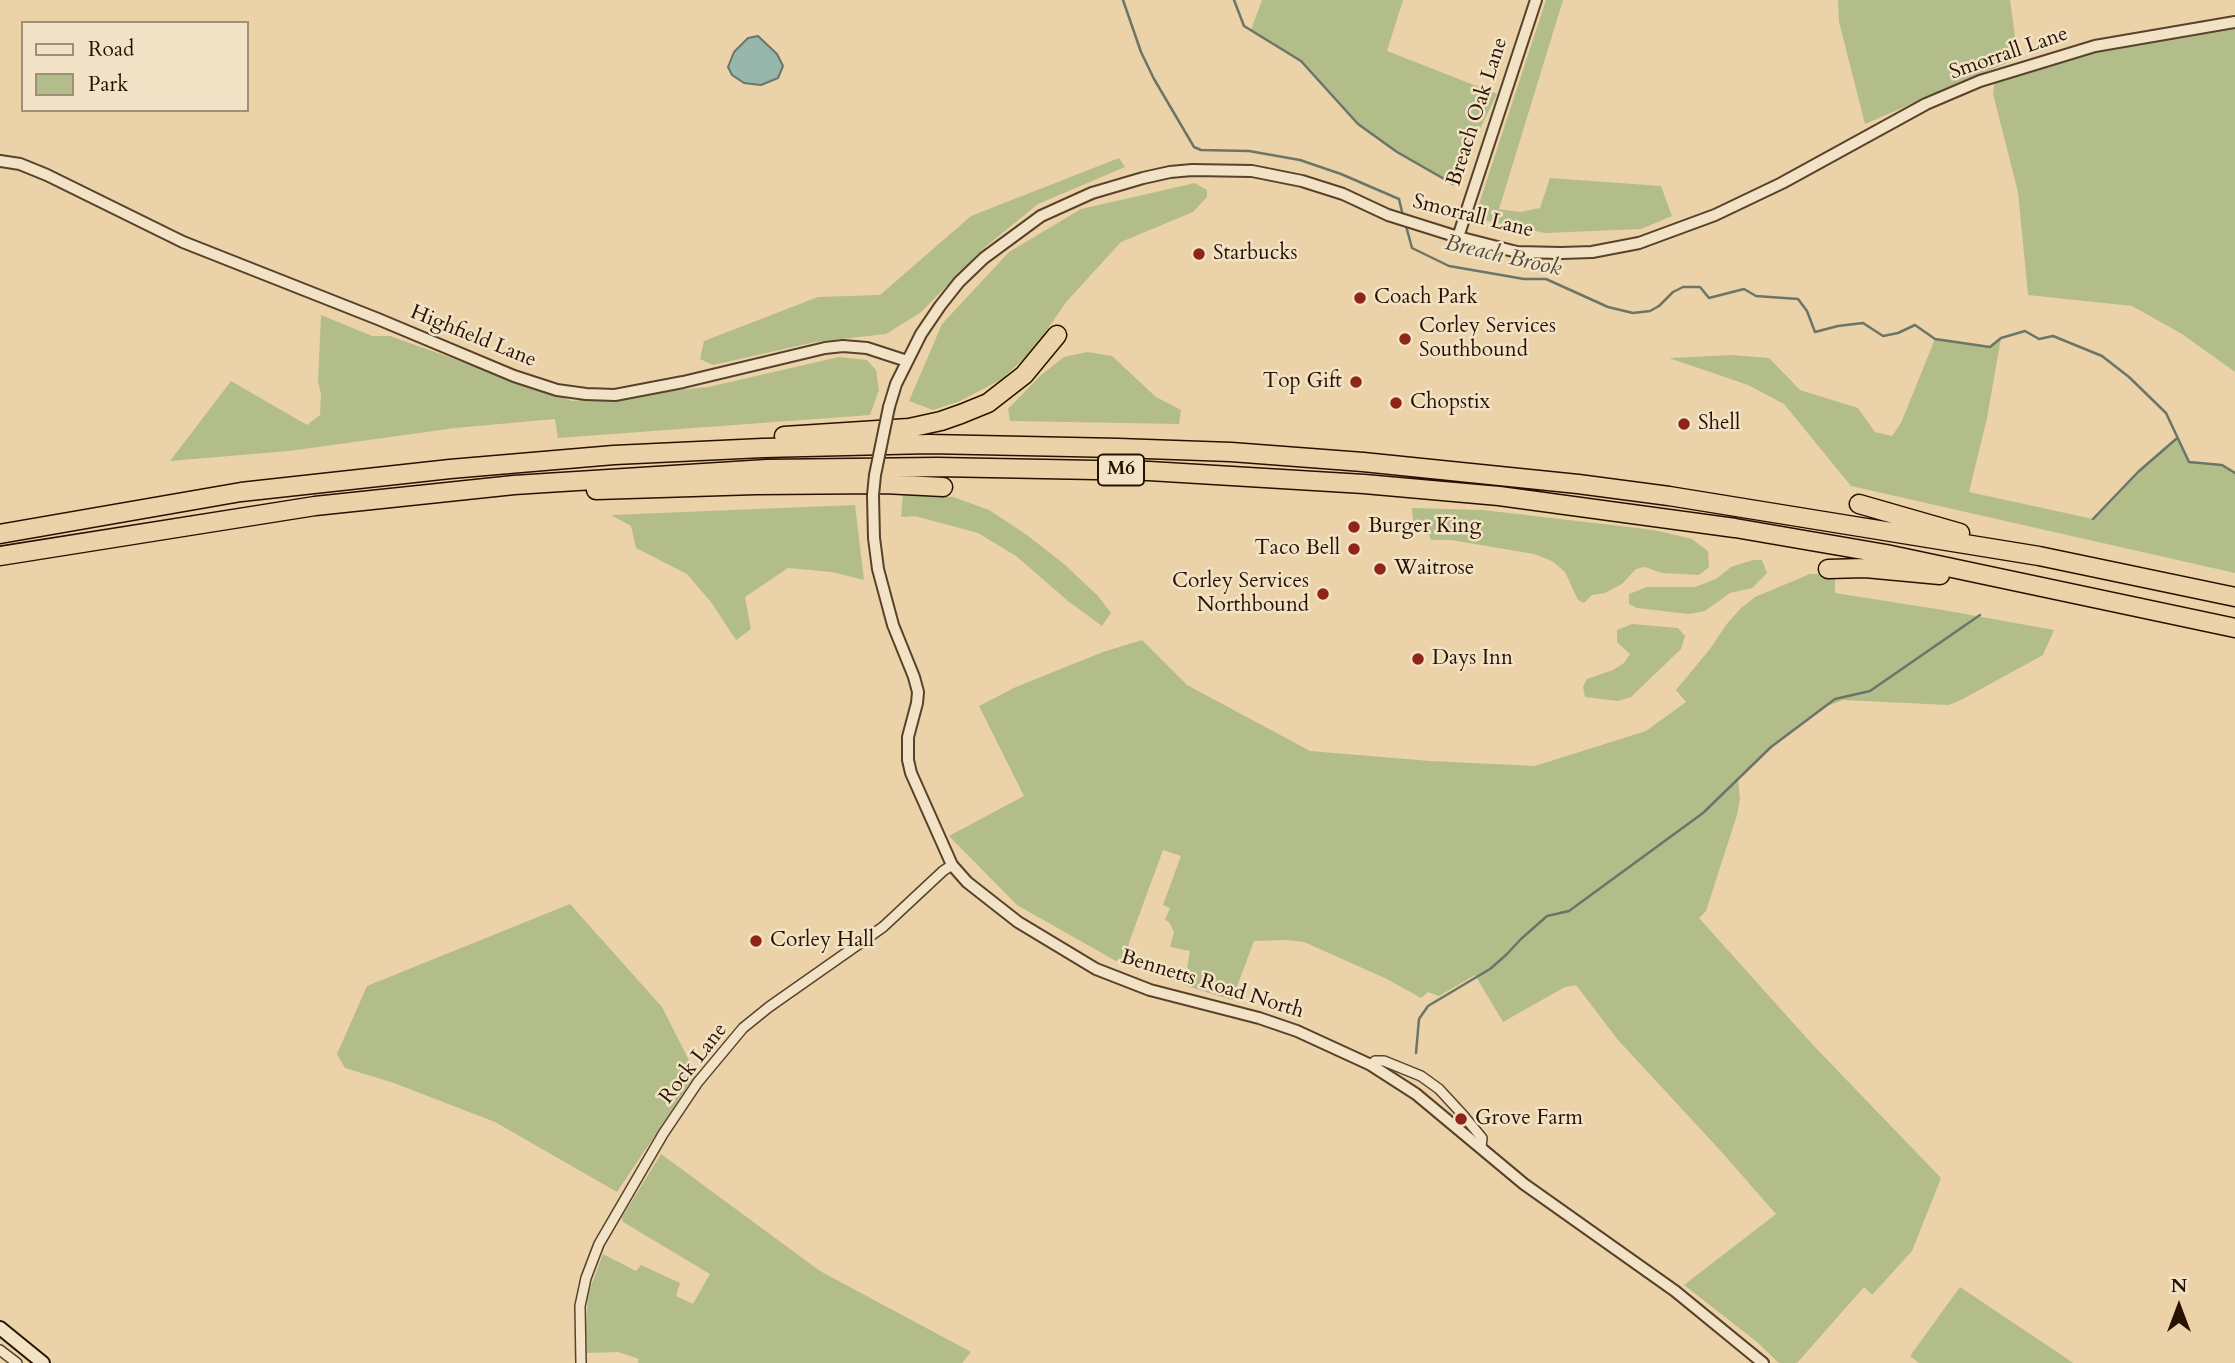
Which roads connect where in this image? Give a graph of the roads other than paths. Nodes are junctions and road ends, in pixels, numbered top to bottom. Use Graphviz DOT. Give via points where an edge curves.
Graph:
graph roads {
  1 [pos="1536,0"];
  2 [pos="2235,22"];
  3 [pos="0,161"];
  4 [pos="1458,237"];
  5 [pos="1057,335"];
  6 [pos="908,361"];
  7 [pos="614,455"];
  8 [pos="943,487"];
  9 [pos="1859,505"];
  10 [pos="315,506"];
  11 [pos="0,534"];
  12 [pos="0,556"];
  13 [pos="2039,556"];
  14 [pos="1828,569"];
  15 [pos="2024,583"];
  16 [pos="2235,597"];
  17 [pos="2235,628"];
  18 [pos="952,865"];
  19 [pos="1371,1065"];
  20 [pos="1481,1148"];
  21 [pos="0,1328"];
  22 [pos="0,1350"];
  23 [pos="17,1363"];
  24 [pos="43,1363"];
  25 [pos="581,1363"];
  26 [pos="1763,1363"];
  1 -- 4 [label="street, Breach Oak Lane"];
  2 -- 4 [label="street, Smorrall Lane" via="2095,46 1978,82 1926,104 1715,215 1639,243 1592,252 1517,252"];
  3 -- 6 [label="street, Highfield Lane" via="47,175 183,242 557,390 615,395 844,346"];
  4 -- 6 [label="street, Smorrall Lane" via="1302,181 1252,171 1170,172 1091,193 1041,216 959,282"];
  5 -- 7 [label="highway" via="1024,375 988,403 941,421 909,428 740,439"];
  6 -- 18 [label="street, Bennetts Road North, bridge" via="889,407 874,475 878,569 918,692 908,737 911,773"];
  7 -- 11 [label="highway, M6" via="241,492"];
  7 -- 13 [label="highway, M6" via="929,444 1231,452 1578,484"];
  8 -- 10 [label="highway" via="884,484 603,490"];
  9 -- 13 [label="highway"];
  10 -- 12 [label="highway, M6"];
  10 -- 15 [label="highway, M6" via="514,485 754,470 1149,471 1499,496 1735,528"];
  13 -- 16 [label="highway, M6"];
  14 -- 15 [label="highway" via="1865,568"];
  15 -- 17 [label="highway, M6"];
  18 -- 19 [label="street, Bennetts Road North" via="967,883 1018,922 1096,969 1150,990 1297,1031"];
  18 -- 25 [label="street, Rock Lane" via="883,927 743,1028 698,1082 599,1244 580,1307"];
  19 -- 20 [label="street, Bennetts Road North" via="1416,1094"];
  19 -- 20 [label="street, Bennetts Road North" via="1384,1061 1422,1076 1440,1089 1482,1138"];
  20 -- 26 [label="street, Bennetts Road North" via="1675,1291"];
  21 -- 24 [label="main road"];
  22 -- 23 [label="street"];
}
